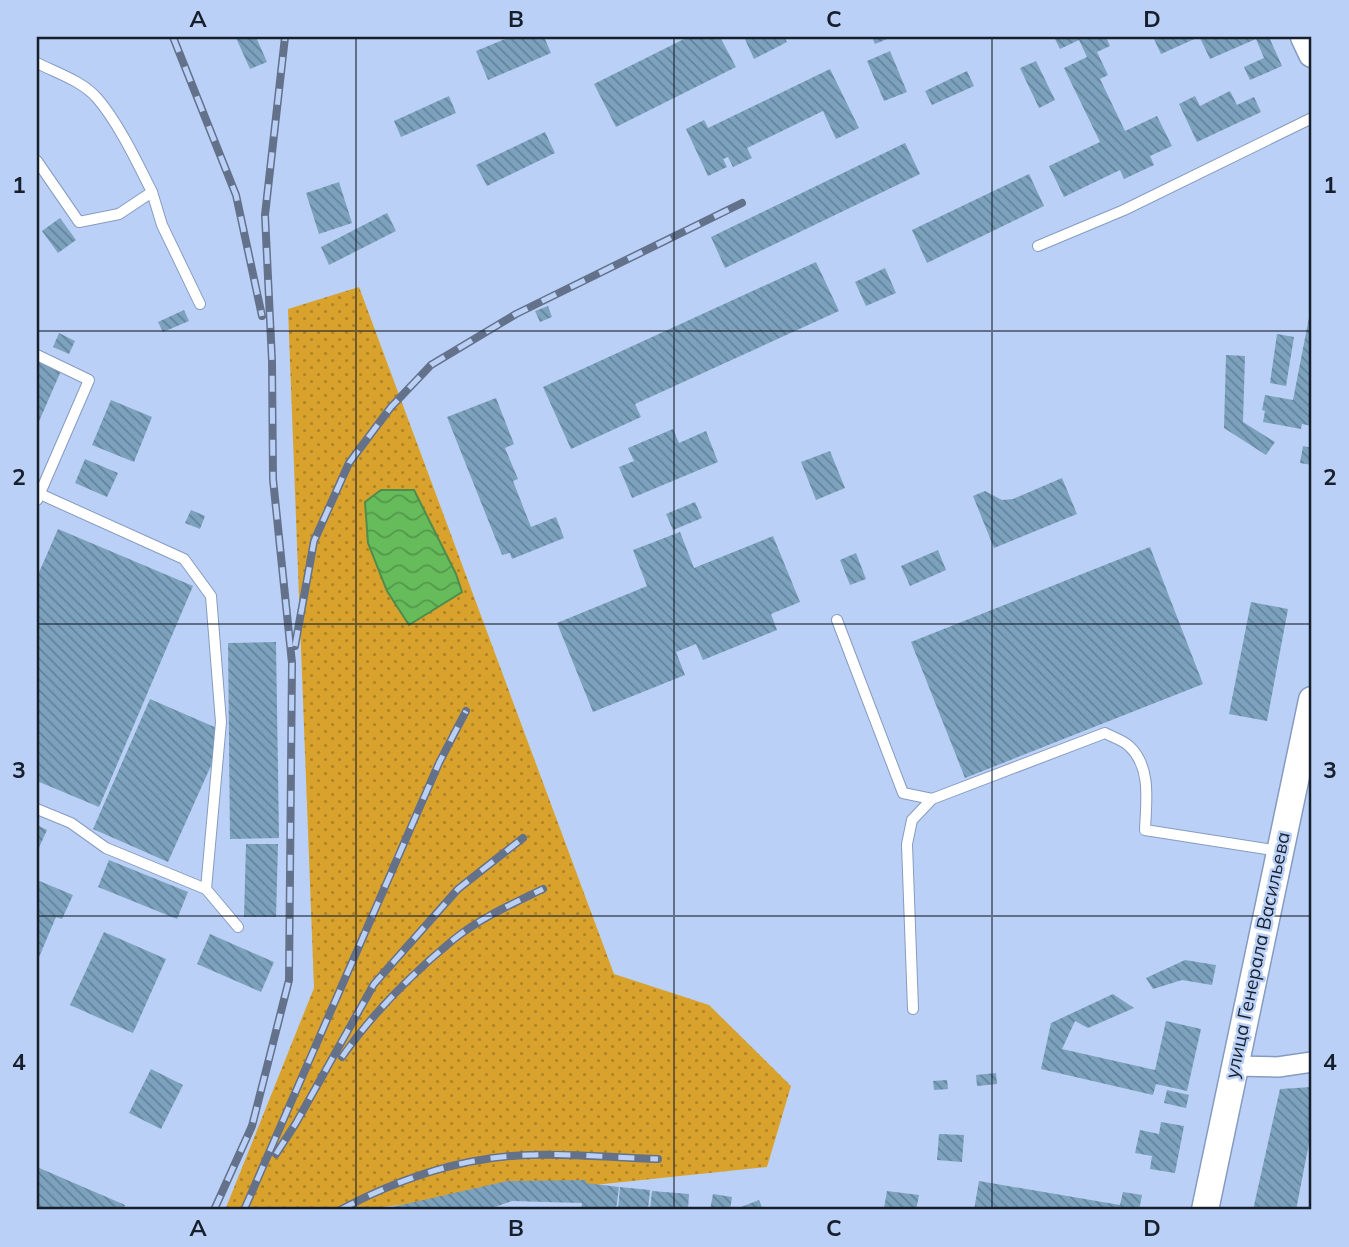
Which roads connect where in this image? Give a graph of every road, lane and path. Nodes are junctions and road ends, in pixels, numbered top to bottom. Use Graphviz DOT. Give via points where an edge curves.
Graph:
graph roads {
  1 [pos="1304,37"];
  2 [pos="1312,54"];
  3 [pos="37,63"];
  4 [pos="1312,118"];
  5 [pos="37,161"];
  6 [pos="152,192"];
  7 [pos="1038,246"];
  8 [pos="200,304"];
  9 [pos="37,355"];
  10 [pos="38,497"];
  11 [pos="837,620"];
  12 [pos="1312,700"];
  13 [pos="932,799"];
  14 [pos="37,809"];
  15 [pos="1280,851"];
  16 [pos="206,889"];
  17 [pos="238,927"];
  18 [pos="913,1009"];
  19 [pos="1312,1062"];
  20 [pos="1233,1066"];
  21 [pos="1205,1210"];
  1 -- 2 [label="main road"];
  3 -- 6 [label="lane" via="97,98"];
  4 -- 7 [label="lane" via="1124,210"];
  5 -- 6 [label="lane" via="79,222 119,214"];
  6 -- 8 [label="lane" via="162,225"];
  9 -- 10 [label="lane" via="89,380"];
  10 -- 16 [label="lane" via="184,559 211,596 221,722"];
  11 -- 13 [label="lane" via="903,793"];
  12 -- 15 [label="main road, улица Генерала Васильева"];
  13 -- 15 [label="lane" via="1105,733 1128,745 1140,760 1147,787 1145,830"];
  13 -- 18 [label="lane" via="912,820 907,844"];
  14 -- 16 [label="lane" via="71,822 106,848"];
  15 -- 20 [label="main road, улица Генерала Васильева"];
  16 -- 17 [label="lane"];
  19 -- 20 [label="street"];
  20 -- 21 [label="main road, улица Генерала Васильева"];
}
